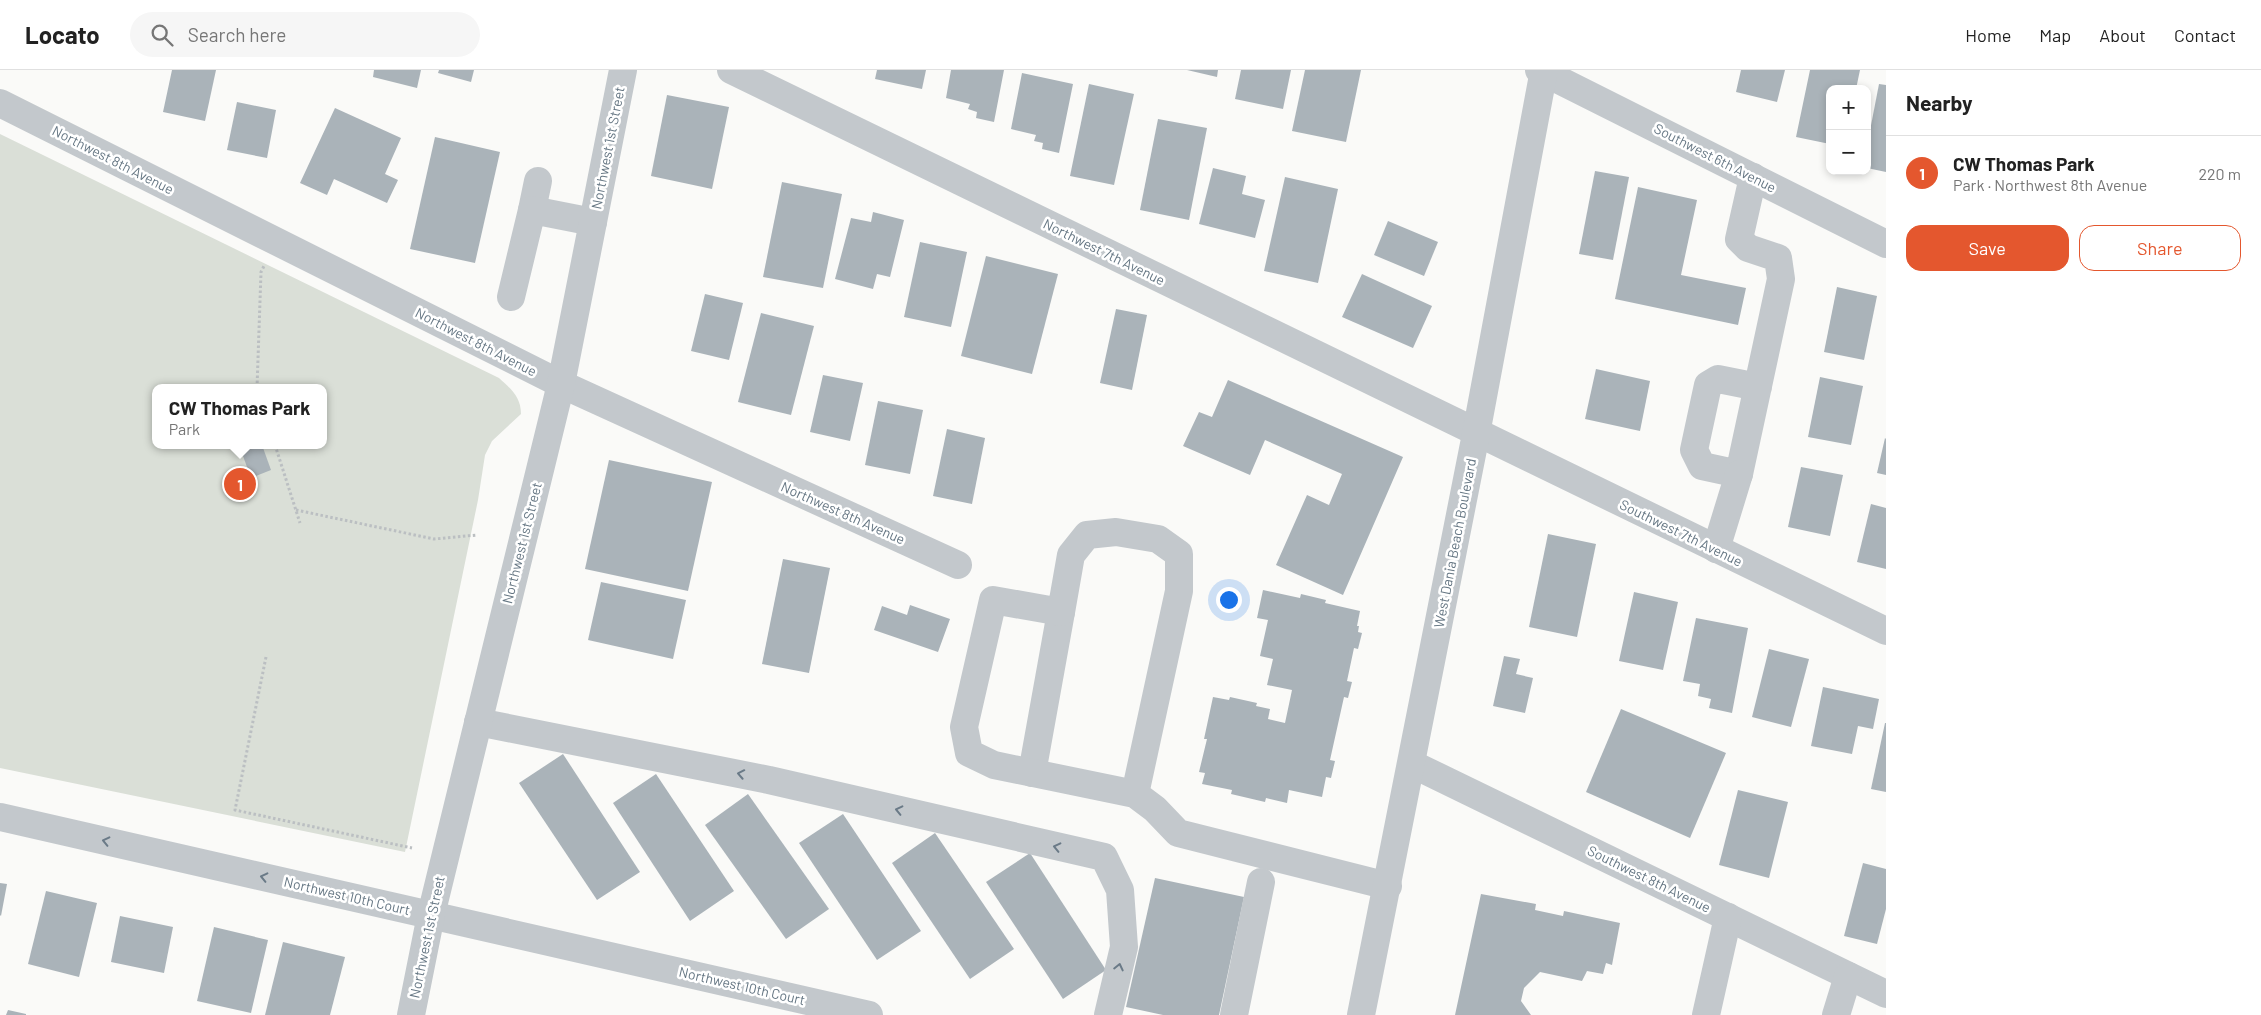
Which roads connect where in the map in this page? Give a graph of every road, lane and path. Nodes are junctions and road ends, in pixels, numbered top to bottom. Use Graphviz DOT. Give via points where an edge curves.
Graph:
graph roads {
  1 [pos="624,70"];
  2 [pos="731,70"];
  3 [pos="1542,71"];
  4 [pos="0,104"];
  5 [pos="1753,177"];
  6 [pos="538,181"];
  7 [pos="532,210"];
  8 [pos="593,222"];
  9 [pos="1886,244"];
  10 [pos="267,258"];
  11 [pos="511,297"];
  12 [pos="257,384"];
  13 [pos="560,384"];
  14 [pos="1758,387"];
  15 [pos="1476,434"];
  16 [pos="276,449"];
  17 [pos="1739,474"];
  18 [pos="296,510"];
  19 [pos="300,523"];
  20 [pos="477,535"];
  21 [pos="1716,549"];
  22 [pos="958,565"];
  23 [pos="1061,612"];
  24 [pos="1886,631"];
  25 [pos="266,657"];
  26 [pos="478,722"];
  27 [pos="1412,764"];
  28 [pos="1032,773"];
  29 [pos="1135,794"];
  30 [pos="0,818"];
  31 [pos="412,848"];
  32 [pos="1261,882"];
  33 [pos="1388,886"];
  34 [pos="431,916"];
  35 [pos="1728,917"];
  36 [pos="1848,976"];
  37 [pos="1886,994"];
  38 [pos="411,1015"];
  39 [pos="869,1015"];
  40 [pos="1108,1015"];
  41 [pos="1234,1015"];
  42 [pos="1361,1015"];
  43 [pos="1706,1015"];
  44 [pos="1836,1015"];
  1 -- 8 [label="street, Northwest 1st Street"];
  2 -- 15 [label="street, Northwest 7th Avenue"];
  3 -- 5 [label="street, Southwest 6th Avenue"];
  3 -- 15 [label="street, West Dania Beach Boulevard"];
  4 -- 13 [label="street, Northwest 8th Avenue"];
  5 -- 9 [label="street, Southwest 6th Avenue"];
  5 -- 14 [label="street" via="1739,239 1748,248 1778,258 1781,279"];
  6 -- 7 [label="street"];
  7 -- 8 [label="street"];
  7 -- 11 [label="street"];
  8 -- 13 [label="street, Northwest 1st Street"];
  10 -- 12 [label="path" via="261,272"];
  13 -- 22 [label="street, Northwest 8th Avenue"];
  13 -- 26 [label="street, Northwest 1st Street"];
  14 -- 17 [label="street"];
  14 -- 17 [label="street" via="1718,379 1708,386 1694,450 1702,466"];
  15 -- 21 [label="street, Southwest 7th Avenue"];
  15 -- 27 [label="street, West Dania Beach Boulevard"];
  16 -- 18 [label="path"];
  17 -- 21 [label="street"];
  18 -- 19 [label="path"];
  18 -- 20 [label="path" via="434,539"];
  21 -- 24 [label="street, Southwest 7th Avenue"];
  23 -- 28 [label="street"];
  23 -- 28 [label="street" via="994,600 964,727 969,753 994,765"];
  23 -- 29 [label="street" via="1071,555 1087,535 1116,532 1158,539 1179,554 1179,591"];
  25 -- 31 [label="path" via="235,810"];
  26 -- 34 [label="street, Northwest 1st Street"];
  40 -- 26 [label="street, one-way" via="1124,947 1120,890 1104,857 769,780"];
  27 -- 33 [label="street, West Dania Beach Boulevard"];
  27 -- 35 [label="street, Southwest 8th Avenue"];
  28 -- 29 [label="street"];
  29 -- 33 [label="street" via="1178,833"];
  34 -- 30 [label="street, Northwest 10th Court, one-way"];
  32 -- 41 [label="street"];
  33 -- 42 [label="street, West Dania Beach Boulevard"];
  34 -- 38 [label="street, Northwest 1st Street"];
  34 -- 39 [label="street, Northwest 10th Court"];
  35 -- 36 [label="street, Southwest 8th Avenue"];
  35 -- 43 [label="street"];
  36 -- 37 [label="street, Southwest 8th Avenue"];
  36 -- 44 [label="street"];
}
